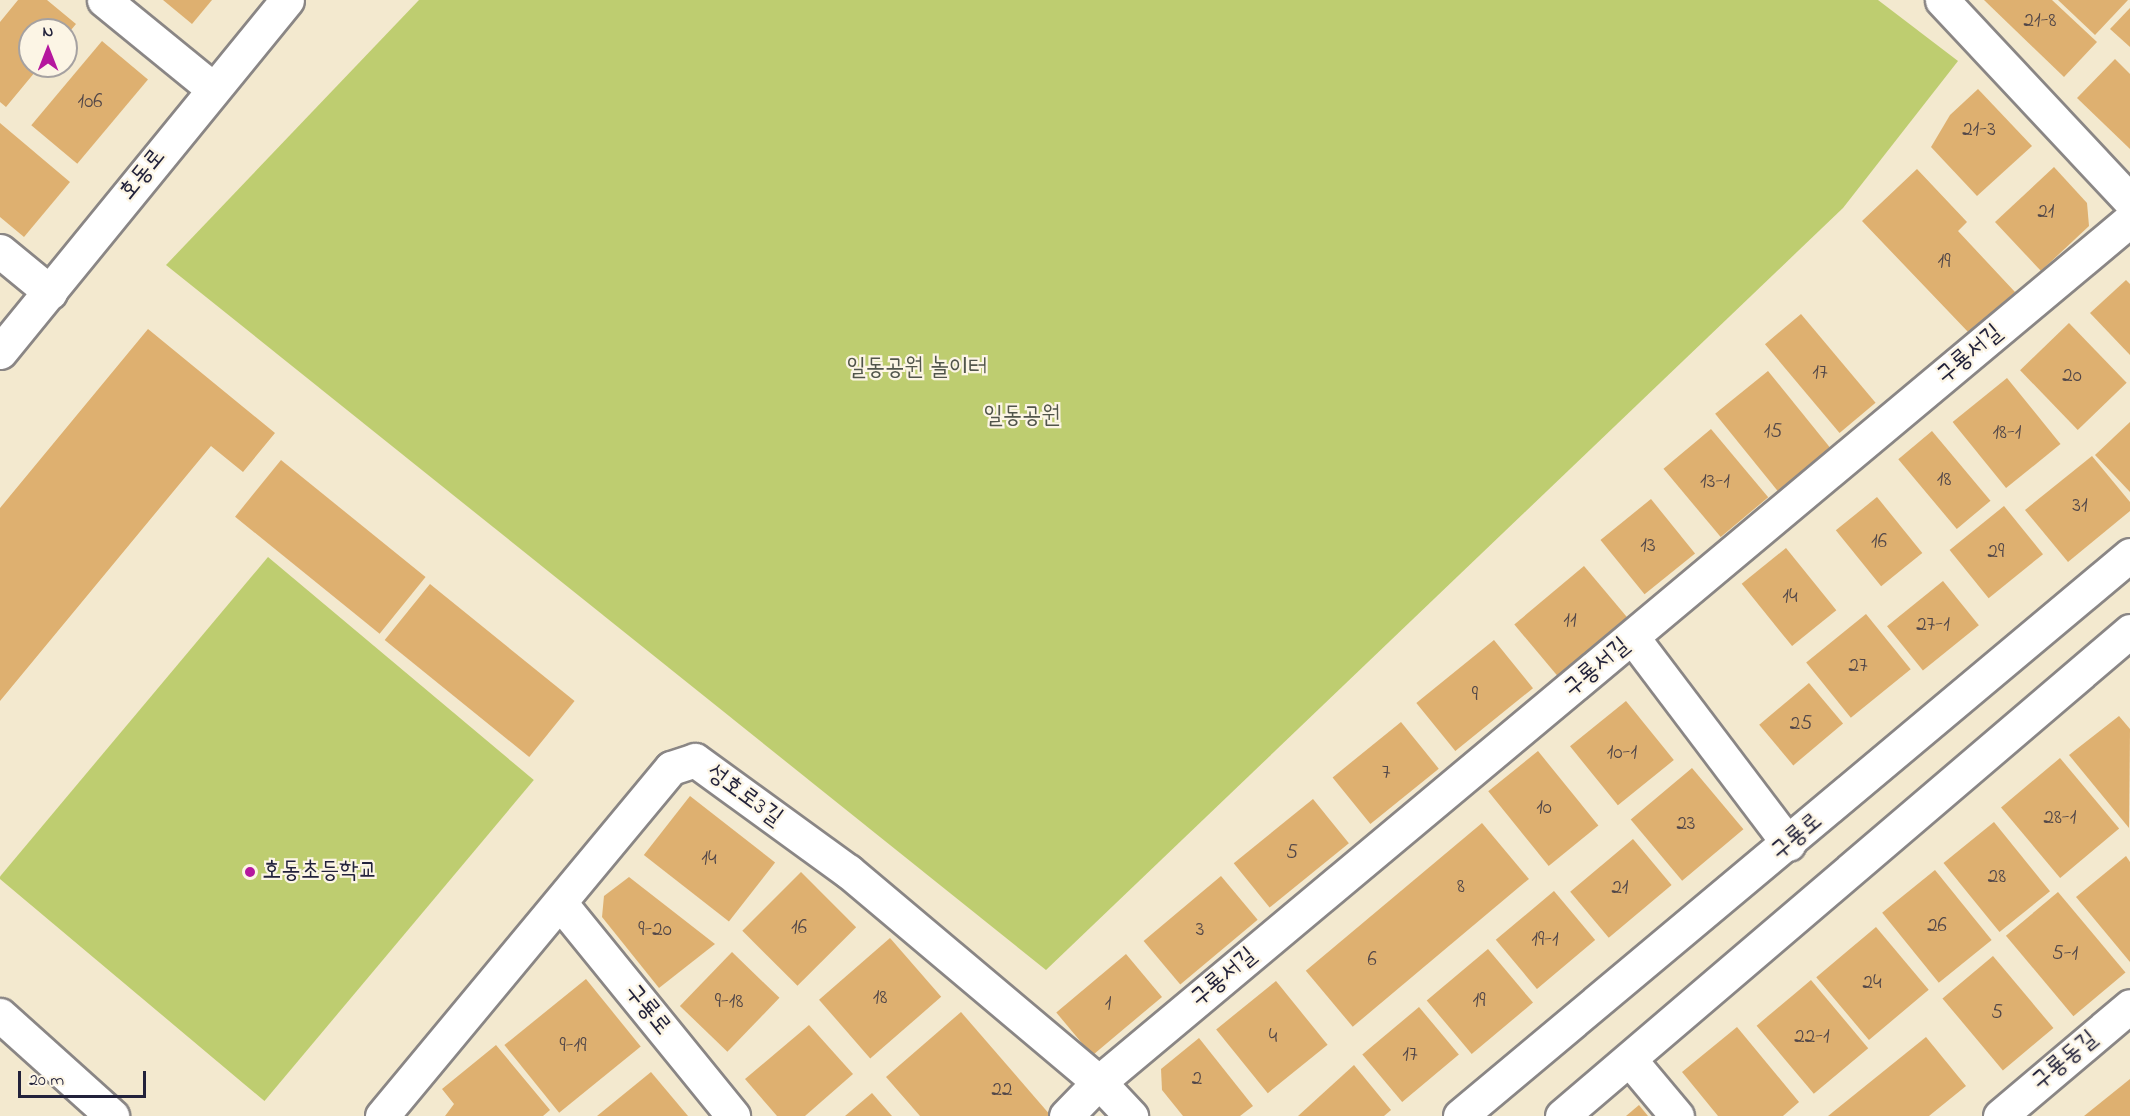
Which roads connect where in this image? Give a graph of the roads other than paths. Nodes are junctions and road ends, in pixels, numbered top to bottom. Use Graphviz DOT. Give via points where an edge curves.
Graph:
graph roads {
  1 [pos="104,0"];
  2 [pos="287,0"];
  3 [pos="1942,0"];
  4 [pos="212,88"];
  5 [pos="2130,201"];
  6 [pos="2130,220"];
  7 [pos="0,251"];
  8 [pos="50,292"];
  9 [pos="0,352"];
  10 [pos="2130,555"];
  11 [pos="2130,631"];
  12 [pos="1633,638"];
  13 [pos="1789,844"];
  14 [pos="561,904"];
  15 [pos="2130,1006"];
  16 [pos="0,1015"];
  17 [pos="1630,1060"];
  18 [pos="1099,1082"];
  19 [pos="112,1116"];
  20 [pos="382,1116"];
  21 [pos="733,1116"];
  22 [pos="1066,1116"];
  23 [pos="1131,1116"];
  24 [pos="1460,1116"];
  25 [pos="1562,1116"];
  26 [pos="1677,1116"];
  27 [pos="2000,1116"];
  1 -- 4 [label="street"];
  2 -- 4 [label="street, 호동로"];
  3 -- 5 [label="street"];
  4 -- 8 [label="street, 호동로"];
  6 -- 12 [label="street, 구룡서길"];
  7 -- 8 [label="street"];
  8 -- 9 [label="street, 호동로"];
  10 -- 13 [label="street, 구룡로"];
  11 -- 17 [label="street"];
  12 -- 13 [label="street"];
  12 -- 18 [label="street, 구룡서길"];
  13 -- 24 [label="street, 구룡로"];
  14 -- 18 [label="street, 성호로3길" via="671,768 695,760 848,871"];
  14 -- 20 [label="street, 성호로3길"];
  14 -- 21 [label="street, 구룡로"];
  15 -- 27 [label="street, 구룡동길"];
  16 -- 19 [label="street"];
  17 -- 25 [label="street"];
  17 -- 26 [label="street"];
  18 -- 22 [label="street, 구룡서길"];
  18 -- 23 [label="street, 성호로3길"];
}
